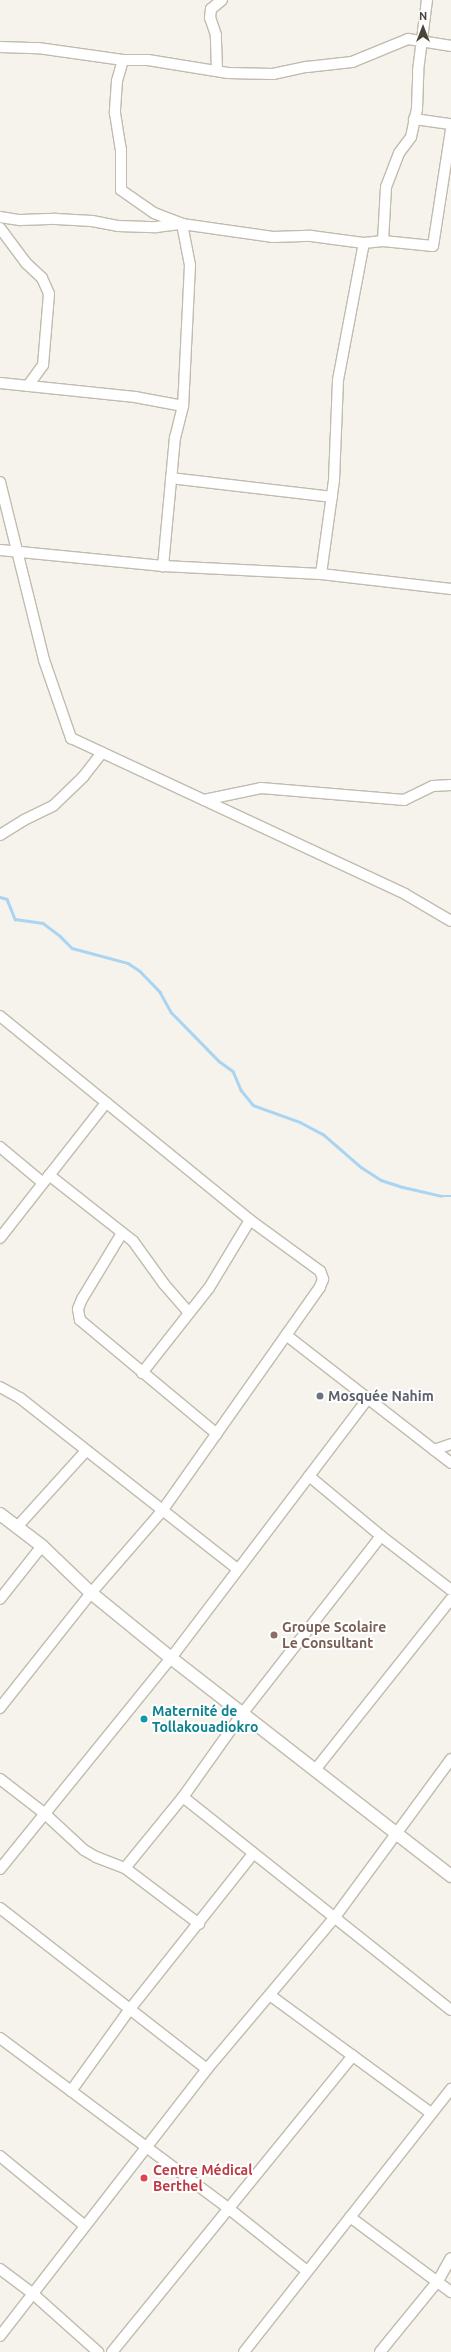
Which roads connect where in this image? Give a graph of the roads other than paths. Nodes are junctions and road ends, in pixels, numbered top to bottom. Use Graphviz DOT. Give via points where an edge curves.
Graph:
graph roads {
  1 [pos="222,0"];
  2 [pos="428,0"];
  3 [pos="422,40"];
  4 [pos="451,46"];
  5 [pos="0,47"];
  6 [pos="123,60"];
  7 [pos="217,70"];
  8 [pos="414,119"];
  9 [pos="451,124"];
  10 [pos="451,130"];
  11 [pos="447,189"];
  12 [pos="0,218"];
  13 [pos="182,224"];
  14 [pos="0,228"];
  15 [pos="383,241"];
  16 [pos="364,243"];
  17 [pos="0,383"];
  18 [pos="28,386"];
  19 [pos="183,406"];
  20 [pos="171,478"];
  21 [pos="0,482"];
  22 [pos="332,497"];
  23 [pos="0,550"];
  24 [pos="17,554"];
  25 [pos="163,566"];
  26 [pos="321,574"];
  27 [pos="451,589"];
  28 [pos="102,754"];
  29 [pos="451,785"];
  30 [pos="204,800"];
  31 [pos="0,835"];
  32 [pos="451,921"];
  33 [pos="0,1016"];
  34 [pos="106,1102"];
  35 [pos="0,1147"];
  36 [pos="46,1179"];
  37 [pos="250,1220"];
  38 [pos="122,1233"];
  39 [pos="0,1238"];
  40 [pos="190,1313"];
  41 [pos="286,1335"];
  42 [pos="142,1373"];
  43 [pos="0,1387"];
  44 [pos="368,1398"];
  45 [pos="217,1434"];
  46 [pos="451,1444"];
  47 [pos="434,1450"];
  48 [pos="86,1451"];
  49 [pos="451,1463"];
  50 [pos="309,1476"];
  51 [pos="162,1511"];
  52 [pos="0,1514"];
  53 [pos="18,1527"];
  54 [pos="381,1536"];
  55 [pos="42,1546"];
  56 [pos="237,1569"];
  57 [pos="451,1590"];
  58 [pos="91,1593"];
  59 [pos="0,1599"];
  60 [pos="451,1599"];
  61 [pos="171,1658"];
  62 [pos="0,1708"];
  63 [pos="242,1714"];
  64 [pos="451,1759"];
  65 [pos="315,1770"];
  66 [pos="0,1779"];
  67 [pos="182,1796"];
  68 [pos="44,1813"];
  69 [pos="398,1834"];
  70 [pos="252,1854"];
  71 [pos="125,1868"];
  72 [pos="0,1869"];
  73 [pos="451,1876"];
  74 [pos="0,1908"];
  75 [pos="335,1917"];
  76 [pos="198,1924"];
  77 [pos="271,1996"];
  78 [pos="130,2009"];
  79 [pos="451,2010"];
  80 [pos="0,2038"];
  81 [pos="353,2056"];
  82 [pos="207,2069"];
  83 [pos="451,2089"];
  84 [pos="71,2091"];
  85 [pos="431,2113"];
  86 [pos="147,2148"];
  87 [pos="0,2156"];
  88 [pos="228,2208"];
  89 [pos="350,2217"];
  90 [pos="85,2226"];
  91 [pos="451,2258"];
  92 [pos="0,2269"];
  93 [pos="307,2271"];
  94 [pos="438,2281"];
  95 [pos="451,2292"];
  96 [pos="32,2293"];
  97 [pos="0,2336"];
  98 [pos="98,2352"];
  99 [pos="112,2352"];
  100 [pos="244,2352"];
  101 [pos="380,2352"];
  1 -- 7 [label="street" via="211,9 210,18 216,35"];
  2 -- 3 [label="street"];
  3 -- 4 [label="street"];
  3 -- 7 [label="street" via="408,39 352,62 273,74"];
  3 -- 8 [label="street"];
  5 -- 6 [label="street" via="38,48"];
  6 -- 7 [label="street" via="148,60"];
  6 -- 13 [label="street" via="117,81 115,113 121,149 121,190 154,212"];
  8 -- 9 [label="street"];
  8 -- 15 [label="street" via="411,137 399,153 386,187"];
  10 -- 11 [label="street"];
  11 -- 15 [label="street" via="433,246"];
  12 -- 13 [label="street" via="92,221 118,226 156,227"];
  13 -- 16 [label="street" via="272,237 311,236"];
  13 -- 19 [label="street" via="190,265"];
  14 -- 18 [label="street" via="26,263 42,278 50,294 43,365"];
  15 -- 16 [label="street"];
  16 -- 22 [label="street" via="338,380"];
  17 -- 18 [label="street"];
  18 -- 19 [label="street" via="135,396"];
  19 -- 20 [label="street" via="175,437"];
  20 -- 22 [label="street"];
  20 -- 25 [label="street"];
  21 -- 24 [label="street"];
  22 -- 26 [label="street"];
  23 -- 24 [label="street"];
  24 -- 25 [label="street"];
  24 -- 28 [label="street" via="44,660 71,738"];
  25 -- 26 [label="street"];
  26 -- 27 [label="street"];
  28 -- 30 [label="street"];
  28 -- 31 [label="street" via="83,778 53,806"];
  29 -- 30 [label="street" via="433,786 404,800 261,788"];
  30 -- 32 [label="street" via="405,894"];
  33 -- 34 [label="street"];
  34 -- 36 [label="street"];
  34 -- 37 [label="street"];
  35 -- 36 [label="street"];
  36 -- 38 [label="street"];
  36 -- 39 [label="street"];
  37 -- 40 [label="street" via="209,1288"];
  37 -- 41 [label="street" via="320,1271 323,1279"];
  38 -- 40 [label="street" via="133,1241 164,1284"];
  38 -- 42 [label="street" via="78,1309 80,1320"];
  40 -- 42 [label="street"];
  41 -- 44 [label="street"];
  41 -- 45 [label="street"];
  42 -- 45 [label="street"];
  43 -- 48 [label="street" via="20,1398"];
  44 -- 47 [label="street"];
  44 -- 50 [label="street"];
  45 -- 51 [label="street"];
  46 -- 47 [label="street"];
  47 -- 49 [label="street"];
  48 -- 51 [label="street"];
  48 -- 53 [label="street"];
  50 -- 54 [label="street"];
  50 -- 56 [label="street"];
  51 -- 56 [label="street"];
  51 -- 58 [label="street"];
  52 -- 53 [label="street"];
  53 -- 55 [label="street"];
  54 -- 57 [label="street"];
  54 -- 63 [label="street"];
  55 -- 58 [label="street"];
  55 -- 59 [label="street"];
  56 -- 61 [label="street"];
  58 -- 61 [label="street"];
  58 -- 62 [label="street"];
  60 -- 65 [label="street"];
  61 -- 63 [label="street"];
  61 -- 68 [label="street"];
  63 -- 65 [label="street"];
  63 -- 67 [label="street"];
  64 -- 69 [label="street"];
  65 -- 69 [label="street"];
  66 -- 68 [label="street"];
  67 -- 70 [label="street"];
  67 -- 71 [label="street"];
  68 -- 71 [label="street" via="84,1850"];
  68 -- 72 [label="street"];
  69 -- 73 [label="street"];
  69 -- 75 [label="street"];
  70 -- 75 [label="street"];
  70 -- 76 [label="street"];
  71 -- 76 [label="street"];
  74 -- 78 [label="street"];
  75 -- 77 [label="street"];
  75 -- 79 [label="street"];
  76 -- 78 [label="street"];
  77 -- 81 [label="street"];
  77 -- 82 [label="street"];
  78 -- 82 [label="street"];
  78 -- 84 [label="street"];
  80 -- 84 [label="street"];
  81 -- 85 [label="street"];
  81 -- 88 [label="street"];
  82 -- 86 [label="street"];
  83 -- 85 [label="street"];
  84 -- 86 [label="street"];
  85 -- 89 [label="street"];
  86 -- 88 [label="street"];
  86 -- 90 [label="street"];
  87 -- 90 [label="street"];
  88 -- 93 [label="street"];
  88 -- 99 [label="street"];
  89 -- 93 [label="street"];
  89 -- 94 [label="street"];
  90 -- 96 [label="street"];
  91 -- 94 [label="street"];
  92 -- 96 [label="street"];
  93 -- 100 [label="street"];
  94 -- 95 [label="street"];
  94 -- 101 [label="street"];
  96 -- 97 [label="street"];
  96 -- 98 [label="street"];
}
